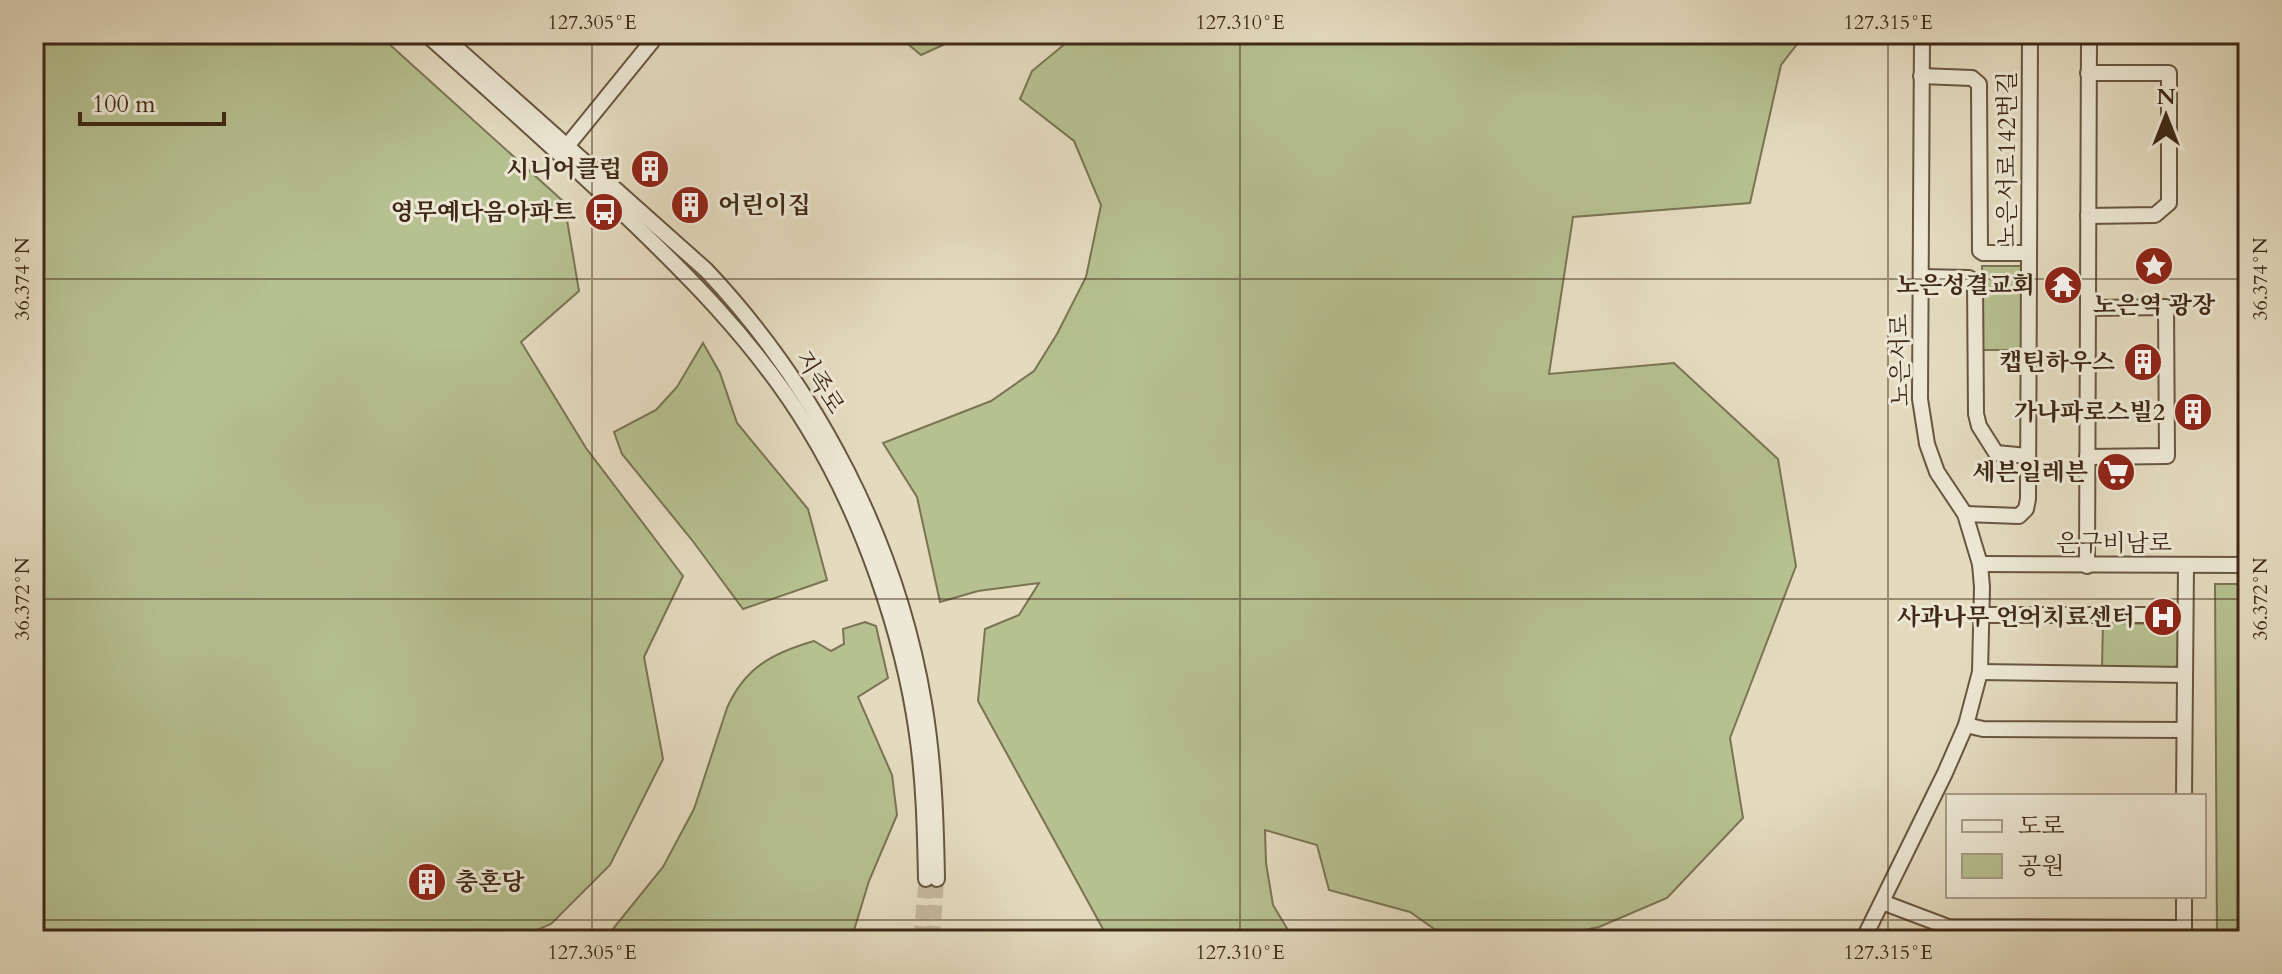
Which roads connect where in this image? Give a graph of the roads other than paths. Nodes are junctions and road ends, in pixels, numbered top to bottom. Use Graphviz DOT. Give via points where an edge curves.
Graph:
graph roads {
  1 [pos="426,34"];
  2 [pos="441,34"];
  3 [pos="1922,34"];
  4 [pos="2030,34"];
  5 [pos="2089,34"];
  6 [pos="660,41"];
  7 [pos="2088,73"];
  8 [pos="1921,76"];
  9 [pos="564,150"];
  10 [pos="2088,216"];
  11 [pos="2029,253"];
  12 [pos="1921,277"];
  13 [pos="2088,308"];
  14 [pos="2028,456"];
  15 [pos="2087,457"];
  16 [pos="1965,514"];
  17 [pos="1980,564"];
  18 [pos="2186,565"];
  19 [pos="2248,565"];
  20 [pos="2087,566"];
  21 [pos="1982,615"];
  22 [pos="2185,615"];
  23 [pos="1980,672"];
  24 [pos="2185,675"];
  25 [pos="1966,725"];
  26 [pos="2184,730"];
  27 [pos="2184,794"];
  28 [pos="932,879"];
  29 [pos="2184,898"];
  30 [pos="1882,902"];
  31 [pos="2184,934"];
  32 [pos="1863,940"];
  1 -- 9 [label="street, 지족로"];
  2 -- 9 [label="street, 지족로"];
  3 -- 8 [label="street, 노은서로"];
  4 -- 11 [label="street, 노은서로142번길"];
  5 -- 7 [label="street"];
  6 -- 9 [label="street"];
  7 -- 10 [label="street"];
  7 -- 10 [label="street" via="2169,73 2169,203 2155,215"];
  8 -- 11 [label="street" via="1972,78 1979,84 1978,245 1983,253"];
  8 -- 12 [label="street, 노은서로"];
  9 -- 28 [label="street, 지족로" via="658,226 737,304 783,364 847,470 889,568 917,667 934,781"];
  10 -- 13 [label="street"];
  11 -- 14 [label="street, 노은서로142번길"];
  12 -- 14 [label="street" via="1975,282 1979,426 1996,453"];
  12 -- 16 [label="street, 노은서로" via="1920,399 1927,440 1937,472"];
  13 -- 15 [label="street"];
  13 -- 15 [label="street" via="2166,307 2167,456"];
  14 -- 16 [label="street, 노은서로142번길" via="2028,499 2019,516"];
  15 -- 20 [label="street"];
  16 -- 17 [label="street, 노은서로"];
  17 -- 20 [label="street, 은구비남로"];
  17 -- 21 [label="street, 노은서로"];
  18 -- 19 [label="street, 은구비남로"];
  18 -- 20 [label="street, 은구비남로"];
  18 -- 22 [label="street"];
  21 -- 22 [label="street"];
  21 -- 23 [label="street, 노은서로"];
  22 -- 24 [label="street"];
  23 -- 24 [label="street"];
  23 -- 25 [label="street, 노은서로"];
  24 -- 26 [label="street"];
  25 -- 26 [label="street"];
  25 -- 30 [label="street, 노은서로"];
  26 -- 27 [label="street"];
  29 -- 31 [label="street"];
  30 -- 31 [label="street" via="1948,927"];
  30 -- 32 [label="street, 노은서로"];
}
